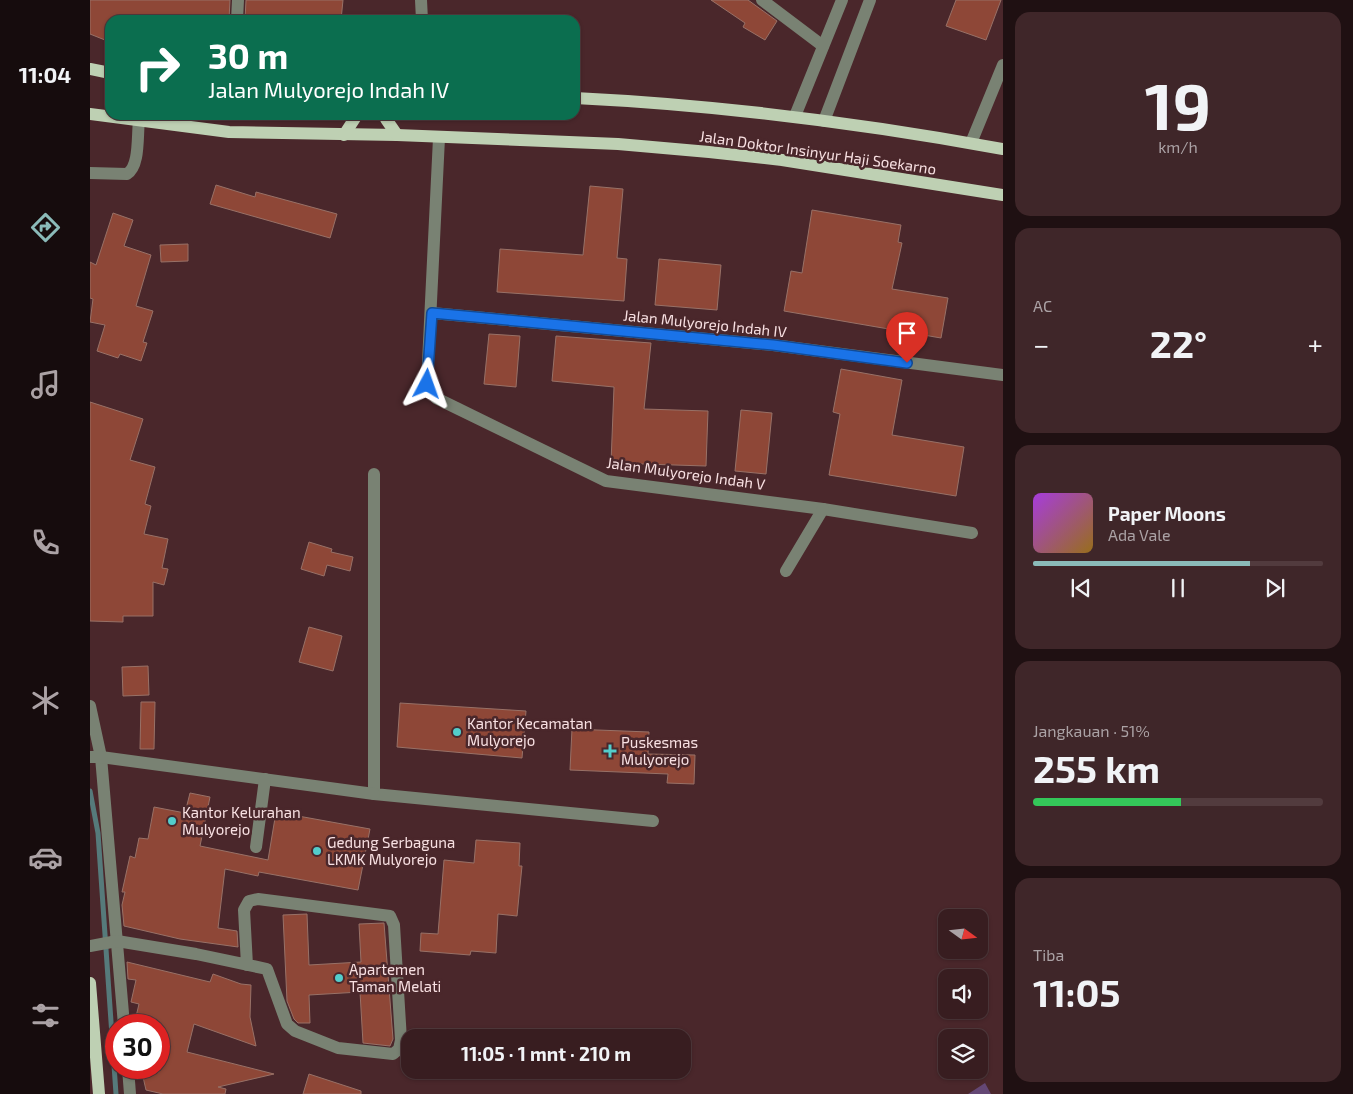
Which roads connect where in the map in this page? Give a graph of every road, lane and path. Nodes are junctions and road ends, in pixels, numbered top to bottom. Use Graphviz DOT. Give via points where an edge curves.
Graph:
graph roads {
  1 [pos="238,0"];
  2 [pos="421,0"];
  3 [pos="762,0"];
  4 [pos="842,0"];
  5 [pos="870,0"];
  6 [pos="237,15"];
  7 [pos="422,15"];
  8 [pos="823,46"];
  9 [pos="1003,65"];
  10 [pos="90,69"];
  11 [pos="105,72"];
  12 [pos="580,98"];
  13 [pos="90,114"];
  14 [pos="105,116"];
  15 [pos="795,116"];
  16 [pos="127,120"];
  17 [pos="354,120"];
  18 [pos="387,120"];
  19 [pos="824,121"];
  20 [pos="139,122"];
  21 [pos="344,135"];
  22 [pos="396,135"];
  23 [pos="439,138"];
  24 [pos="971,143"];
  25 [pos="1003,149"];
  26 [pos="90,173"];
  27 [pos="1003,195"];
  28 [pos="432,313"];
  29 [pos="1003,375"];
  30 [pos="374,474"];
  31 [pos="823,509"];
  32 [pos="972,533"];
  33 [pos="786,571"];
  34 [pos="90,706"];
  35 [pos="95,757"];
  36 [pos="265,779"];
  37 [pos="374,794"];
  38 [pos="652,822"];
  39 [pos="256,847"];
  40 [pos="114,941"];
  41 [pos="91,946"];
  42 [pos="247,965"];
  43 [pos="90,983"];
  44 [pos="123,1014"];
  45 [pos="92,1031"];
  46 [pos="129,1079"];
  47 [pos="99,1094"];
  48 [pos="130,1094"];
  1 -- 6 [label="street"];
  2 -- 7 [label="street"];
  3 -- 8 [label="street"];
  4 -- 8 [label="street"];
  5 -- 19 [label="street"];
  8 -- 15 [label="street"];
  9 -- 24 [label="street"];
  10 -- 11 [label="main road"];
  12 -- 15 [label="main road, Jalan Doktor Insinyur Haji Soekarno" via="709,106"];
  13 -- 14 [label="main road, Jalan Doktor Insinyur Haji Soekarno"];
  15 -- 19 [label="main road, Jalan Doktor Insinyur Haji Soekarno"];
  16 -- 20 [label="main road, Jalan Doktor Insinyur Haji Soekarno"];
  17 -- 21 [label="main road"];
  18 -- 22 [label="main road"];
  19 -- 24 [label="main road, Jalan Doktor Insinyur Haji Soekarno"];
  20 -- 21 [label="main road, Jalan Doktor Insinyur Haji Soekarno" via="229,132"];
  20 -- 26 [label="street" via="132,172"];
  21 -- 22 [label="main road, Jalan Doktor Insinyur Haji Soekarno"];
  22 -- 23 [label="main road, Jalan Doktor Insinyur Haji Soekarno"];
  23 -- 27 [label="main road, Jalan Doktor Insinyur Haji Soekarno" via="618,144 709,152 782,160"];
  23 -- 28 [label="street, Jalan Mulyorejo Indah V"];
  24 -- 25 [label="main road, Jalan Doktor Insinyur Haji Soekarno"];
  28 -- 29 [label="street, Jalan Mulyorejo Indah IV" via="773,345"];
  28 -- 31 [label="street, Jalan Mulyorejo Indah V" via="427,384 436,398 606,481"];
  30 -- 37 [label="street"];
  31 -- 32 [label="street, Jalan Mulyorejo Indah V"];
  31 -- 33 [label="street"];
  34 -- 35 [label="street"];
  35 -- 36 [label="street"];
  35 -- 40 [label="street"];
  36 -- 37 [label="street"];
  36 -- 39 [label="street"];
  37 -- 38 [label="street"];
  40 -- 41 [label="street"];
  40 -- 42 [label="street"];
  40 -- 44 [label="street"];
  42 -- 42 [label="street" via="267,969 287,1024 295,1031 338,1048 393,1054 399,1049 394,925 390,916 268,900 249,901 244,910"];
  43 -- 45 [label="main road"];
  45 -- 47 [label="main road"];
  46 -- 48 [label="street"];
}
